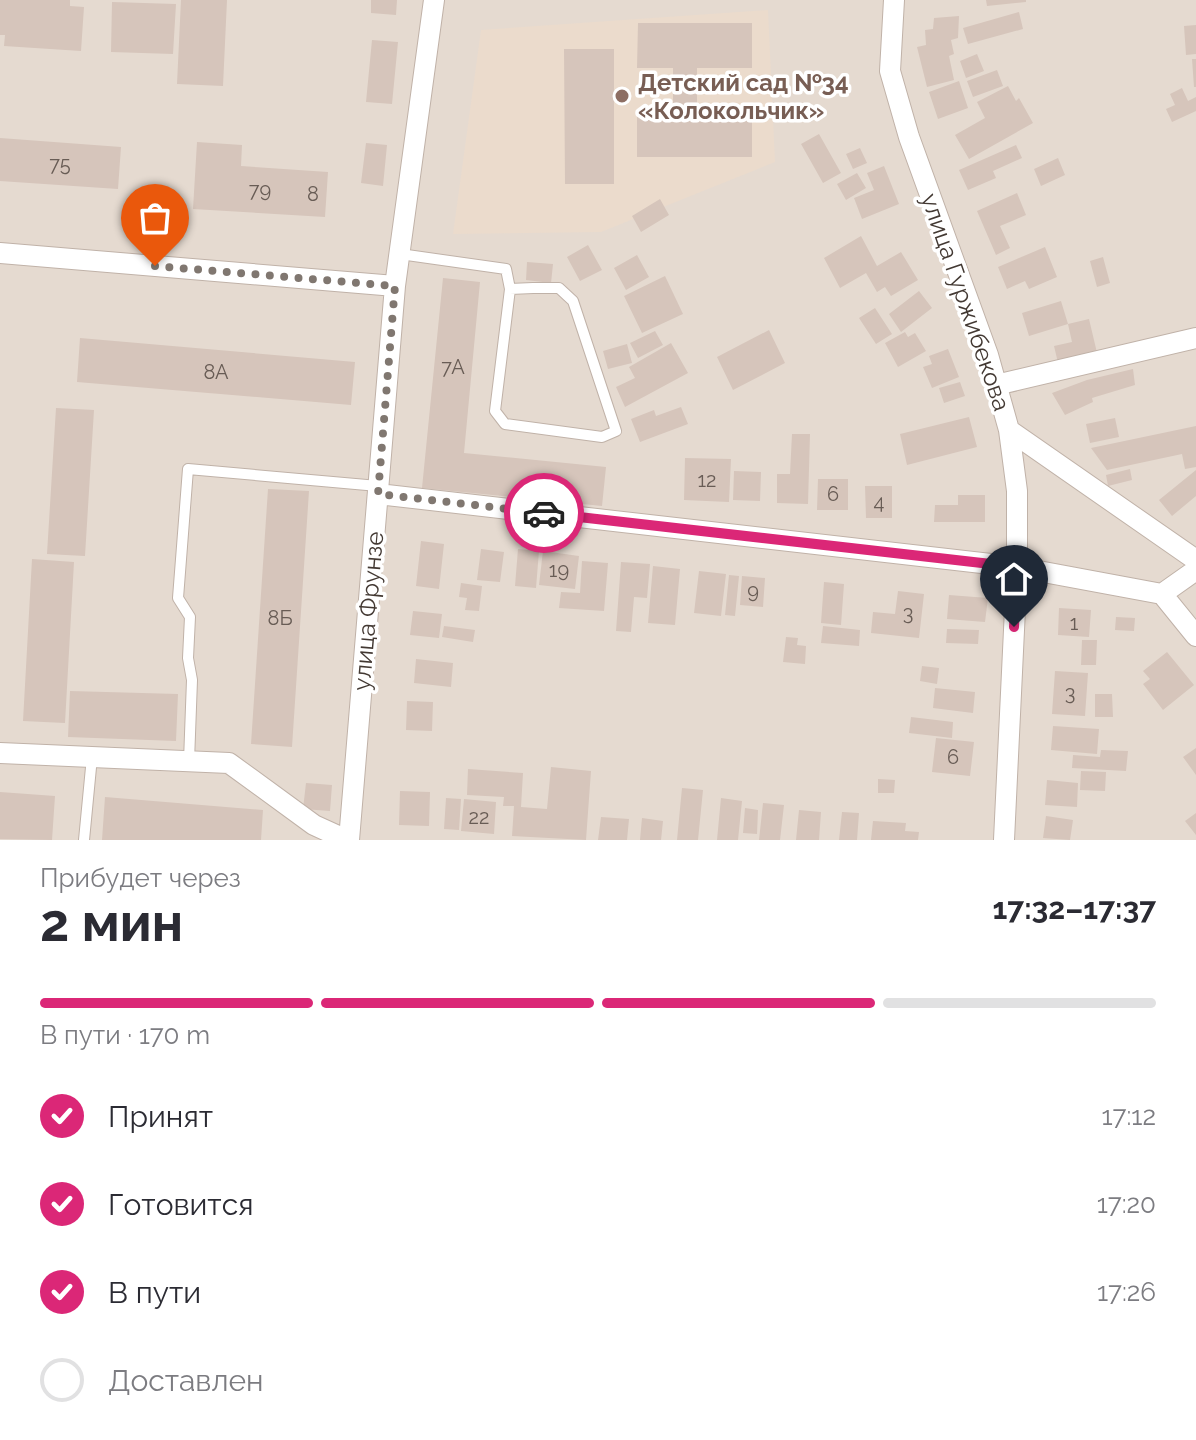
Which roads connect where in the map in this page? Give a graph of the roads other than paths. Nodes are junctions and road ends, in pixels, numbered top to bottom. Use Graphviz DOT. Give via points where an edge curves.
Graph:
graph roads {
  1 [pos="434,0"];
  2 [pos="894,0"];
  3 [pos="0,253"];
  4 [pos="400,254"];
  5 [pos="395,286"];
  6 [pos="510,289"];
  7 [pos="1196,338"];
  8 [pos="996,385"];
  9 [pos="1009,430"];
  10 [pos="378,490"];
  11 [pos="1196,560"];
  12 [pos="1017,567"];
  13 [pos="1196,570"];
  14 [pos="1162,594"];
  15 [pos="1196,636"];
  16 [pos="0,753"];
  17 [pos="92,757"];
  18 [pos="189,761"];
  19 [pos="84,840"];
  20 [pos="348,840"];
  21 [pos="1004,840"];
  1 -- 4 [label="street, улица Фрунзе"];
  2 -- 8 [label="street, улица Гуржибекова" via="890,71"];
  3 -- 5 [label="street"];
  4 -- 5 [label="street, улица Фрунзе"];
  4 -- 6 [label="lane" via="506,269"];
  5 -- 10 [label="street, улица Фрунзе"];
  6 -- 6 [label="lane" via="495,411 505,424 602,437 616,431 573,301 559,288"];
  7 -- 8 [label="street"];
  8 -- 9 [label="street, улица Гуржибекова"];
  9 -- 11 [label="street, улица Гуржибекова"];
  9 -- 12 [label="street" via="1017,491"];
  10 -- 12 [label="street"];
  10 -- 18 [label="lane" via="188,469 178,598 190,617"];
  10 -- 20 [label="street, улица Фрунзе"];
  12 -- 14 [label="street"];
  12 -- 21 [label="street"];
  13 -- 14 [label="street"];
  14 -- 15 [label="street"];
  16 -- 17 [label="street"];
  17 -- 18 [label="street"];
  17 -- 19 [label="lane"];
  18 -- 20 [label="street" via="229,763 314,825"];
}
